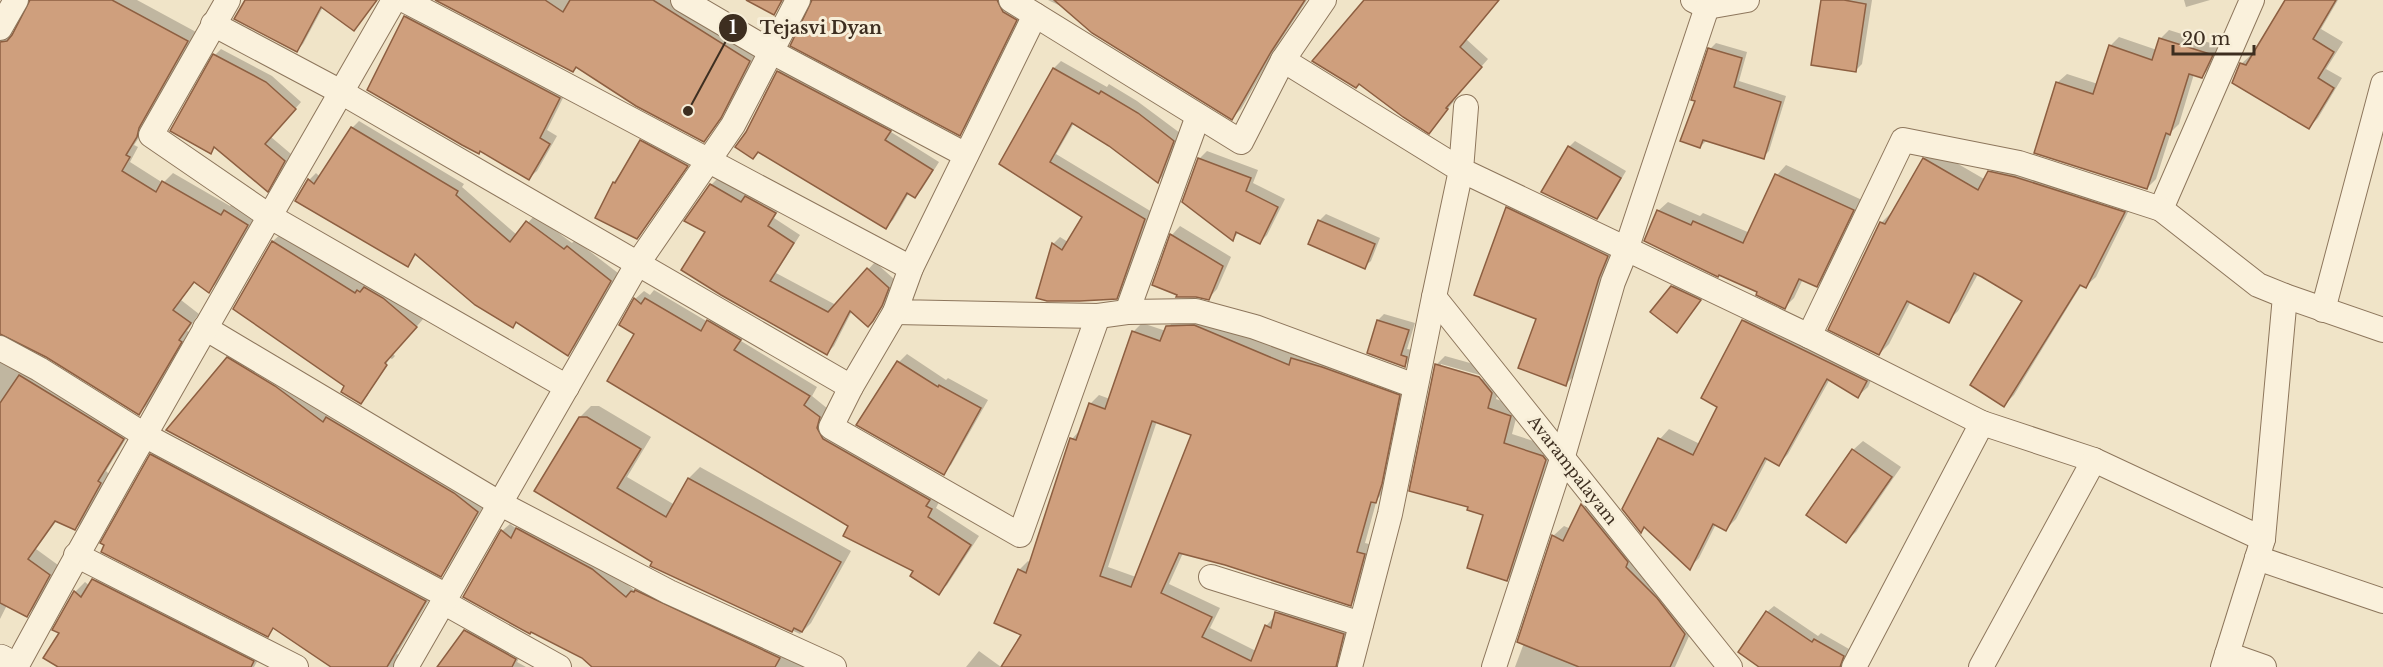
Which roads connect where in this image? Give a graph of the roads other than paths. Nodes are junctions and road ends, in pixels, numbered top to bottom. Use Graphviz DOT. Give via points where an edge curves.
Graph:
graph roads {
  1 [pos="16,0"];
  2 [pos="228,0"];
  3 [pos="394,0"];
  4 [pos="404,0"];
  5 [pos="683,0"];
  6 [pos="798,0"];
  7 [pos="1011,0"];
  8 [pos="1324,0"];
  9 [pos="1747,0"];
  10 [pos="2252,0"];
  11 [pos="1700,3"];
  12 [pos="1035,15"];
  13 [pos="213,24"];
  14 [pos="0,28"];
  15 [pos="772,52"];
  16 [pos="1283,60"];
  17 [pos="2383,84"];
  18 [pos="341,92"];
  19 [pos="1466,107"];
  20 [pos="1198,116"];
  21 [pos="966,155"];
  22 [pos="709,161"];
  23 [pos="1461,170"];
  24 [pos="2161,209"];
  25 [pos="269,216"];
  26 [pos="1626,250"];
  27 [pos="638,263"];
  28 [pos="911,268"];
  29 [pos="2285,296"];
  30 [pos="1434,297"];
  31 [pos="2323,309"];
  32 [pos="895,312"];
  33 [pos="1126,312"];
  34 [pos="1098,316"];
  35 [pos="206,328"];
  36 [pos="2383,330"];
  37 [pos="1809,336"];
  38 [pos="0,348"];
  39 [pos="1415,386"];
  40 [pos="567,387"];
  41 [pos="851,387"];
  42 [pos="1982,423"];
  43 [pos="146,436"];
  44 [pos="1563,456"];
  45 [pos="2094,460"];
  46 [pos="500,503"];
  47 [pos="2260,549"];
  48 [pos="76,555"];
  49 [pos="1211,577"];
  50 [pos="445,599"];
  51 [pos="2383,601"];
  52 [pos="1361,624"];
  53 [pos="1711,645"];
  54 [pos="797,659"];
  55 [pos="0,661"];
  56 [pos="2225,661"];
  57 [pos="11,667"];
  58 [pos="16,667"];
  59 [pos="296,667"];
  60 [pos="406,667"];
  61 [pos="559,667"];
  62 [pos="834,667"];
  63 [pos="1350,667"];
  64 [pos="1494,667"];
  65 [pos="1702,667"];
  66 [pos="1730,667"];
  67 [pos="1854,667"];
  68 [pos="1981,667"];
  69 [pos="2264,667"];
  1 -- 14 [label="street"];
  2 -- 13 [label="street"];
  3 -- 18 [label="street"];
  4 -- 22 [label="street"];
  5 -- 15 [label="street"];
  6 -- 15 [label="street"];
  7 -- 12 [label="street"];
  8 -- 16 [label="street"];
  9 -- 11 [label="street"];
  10 -- 24 [label="street"];
  11 -- 26 [label="street"];
  12 -- 20 [label="street"];
  12 -- 21 [label="street"];
  13 -- 18 [label="street"];
  13 -- 25 [label="street" via="152,135"];
  15 -- 21 [label="street"];
  15 -- 22 [label="street"];
  16 -- 20 [label="street" via="1241,142"];
  16 -- 23 [label="street"];
  17 -- 31 [label="street"];
  18 -- 25 [label="street"];
  18 -- 27 [label="street"];
  19 -- 23 [label="street"];
  20 -- 33 [label="street"];
  21 -- 28 [label="street"];
  22 -- 27 [label="street"];
  22 -- 28 [label="street"];
  23 -- 26 [label="street"];
  23 -- 30 [label="street"];
  24 -- 29 [label="street" via="2258,285"];
  24 -- 37 [label="street" via="2019,163 1903,141"];
  25 -- 35 [label="street"];
  25 -- 40 [label="street"];
  26 -- 37 [label="street"];
  26 -- 44 [label="street" via="1613,282"];
  27 -- 40 [label="street"];
  27 -- 41 [label="street"];
  28 -- 32 [label="street"];
  29 -- 31 [label="street"];
  29 -- 47 [label="street"];
  30 -- 39 [label="street"];
  30 -- 44 [label="street, Avarampalayam"];
  31 -- 36 [label="street"];
  32 -- 34 [label="street"];
  32 -- 41 [label="street"];
  33 -- 34 [label="street"];
  33 -- 39 [label="street" via="1196,311 1255,327"];
  34 -- 41 [label="street" via="1020,535 831,427"];
  35 -- 43 [label="street"];
  35 -- 46 [label="street"];
  37 -- 42 [label="street"];
  38 -- 43 [label="street"];
  39 -- 52 [label="street" via="1390,514"];
  40 -- 46 [label="street"];
  42 -- 45 [label="street"];
  42 -- 67 [label="street"];
  43 -- 48 [label="street"];
  43 -- 50 [label="street"];
  44 -- 53 [label="street, Avarampalayam"];
  44 -- 64 [label="street"];
  45 -- 47 [label="street"];
  45 -- 68 [label="street"];
  46 -- 50 [label="street"];
  46 -- 54 [label="street"];
  47 -- 51 [label="street"];
  47 -- 56 [label="street"];
  48 -- 58 [label="street"];
  48 -- 59 [label="street"];
  49 -- 52 [label="street"];
  50 -- 60 [label="street"];
  50 -- 61 [label="street"];
  52 -- 63 [label="street"];
  53 -- 65 [label="street"];
  53 -- 66 [label="street, Avarampalayam"];
  54 -- 62 [label="street"];
  55 -- 57 [label="street"];
  56 -- 69 [label="street"];
}
